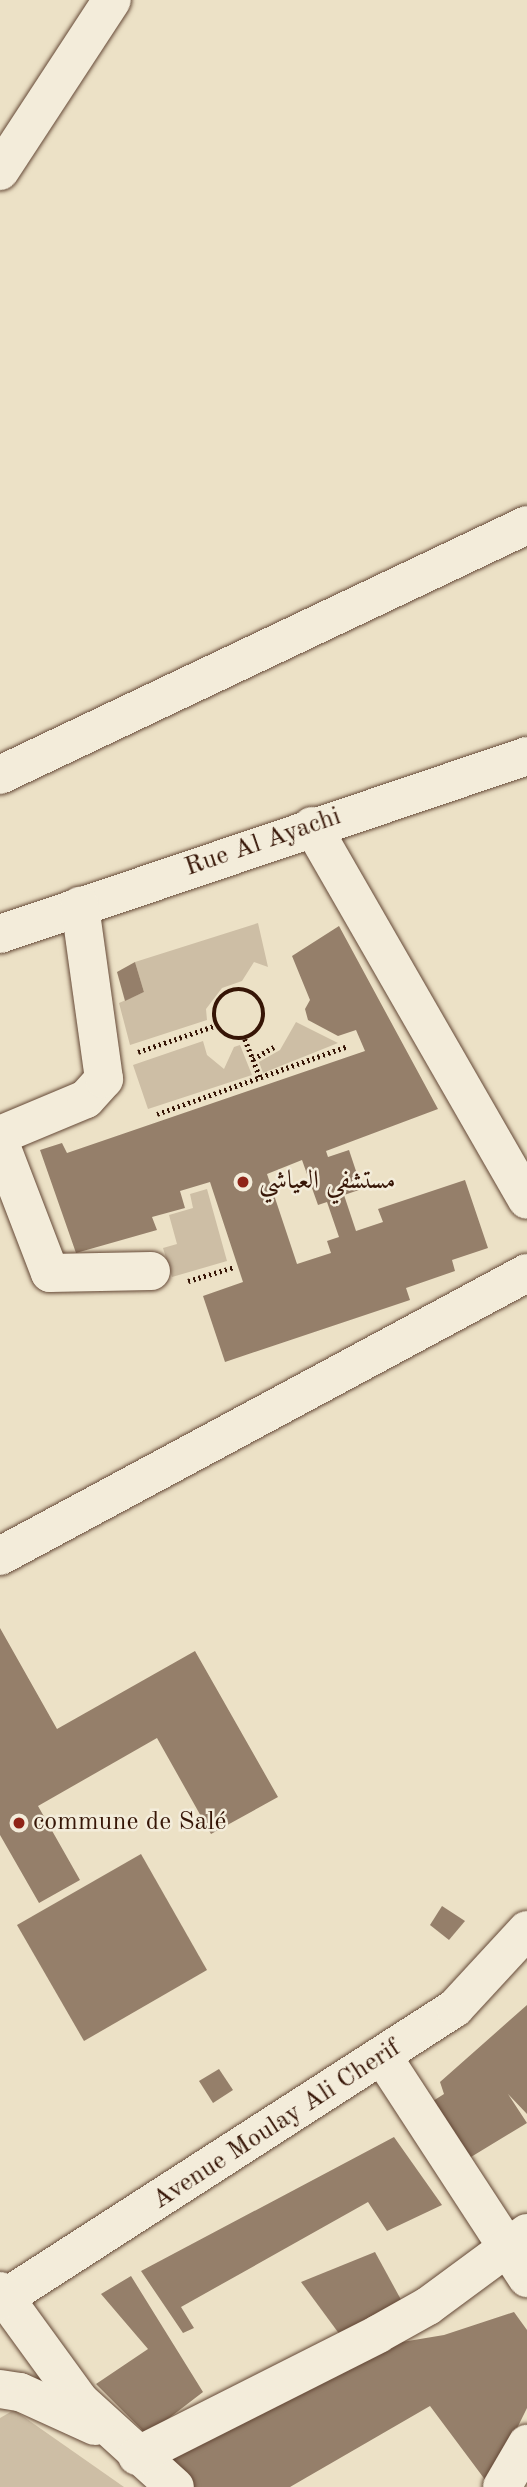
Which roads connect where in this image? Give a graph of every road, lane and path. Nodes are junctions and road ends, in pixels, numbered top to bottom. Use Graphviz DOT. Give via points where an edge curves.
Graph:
graph roads {
  1 [pos="112,0"];
  2 [pos="0,171"];
  3 [pos="527,525"];
  4 [pos="527,757"];
  5 [pos="0,775"];
  6 [pos="312,826"];
  7 [pos="80,906"];
  8 [pos="0,934"];
  9 [pos="217,1025"];
  10 [pos="245,1038"];
  11 [pos="274,1046"];
  12 [pos="348,1046"];
  13 [pos="253,1059"];
  14 [pos="104,1064"];
  15 [pos="260,1077"];
  16 [pos="157,1114"];
  17 [pos="0,1135"];
  18 [pos="0,1143"];
  19 [pos="527,1200"];
  20 [pos="150,1271"];
  21 [pos="527,1273"];
  22 [pos="0,1556"];
  23 [pos="523,1942"];
  24 [pos="383,2057"];
  25 [pos="521,2253"];
  26 [pos="3,2297"];
  27 [pos="0,2389"];
  28 [pos="527,2444"];
  29 [pos="127,2447"];
  30 [pos="175,2487"];
  31 [pos="502,2487"];
  1 -- 2 [label="street"];
  3 -- 5 [label="street"];
  4 -- 6 [label="street, Rue Al Ayachi"];
  6 -- 7 [label="street, Rue Al Ayachi"];
  6 -- 19 [label="street"];
  7 -- 8 [label="street, Rue Al Ayachi"];
  7 -- 14 [label="street"];
  9 -- 10 [label="path" via="224,1034"];
  9 -- 10 [label="path" via="214,1014 223,994 233,989 255,994 262,1003 262,1024"];
  9 -- 14 [label="path"];
  10 -- 13 [label="path"];
  11 -- 13 [label="path"];
  12 -- 15 [label="path"];
  13 -- 15 [label="path"];
  14 -- 17 [label="street" via="104,1079 93,1095"];
  15 -- 16 [label="path"];
  18 -- 20 [label="street" via="50,1273"];
  21 -- 22 [label="street"];
  23 -- 24 [label="street, Avenue Moulay Ali Cherif" via="456,2008"];
  24 -- 25 [label="street"];
  24 -- 26 [label="street, Avenue Moulay Ali Cherif"];
  25 -- 29 [label="street" via="378,2334"];
  26 -- 29 [label="street" via="80,2401"];
  27 -- 29 [label="street" via="63,2410"];
  28 -- 31 [label="street"];
  29 -- 30 [label="street"];
}
